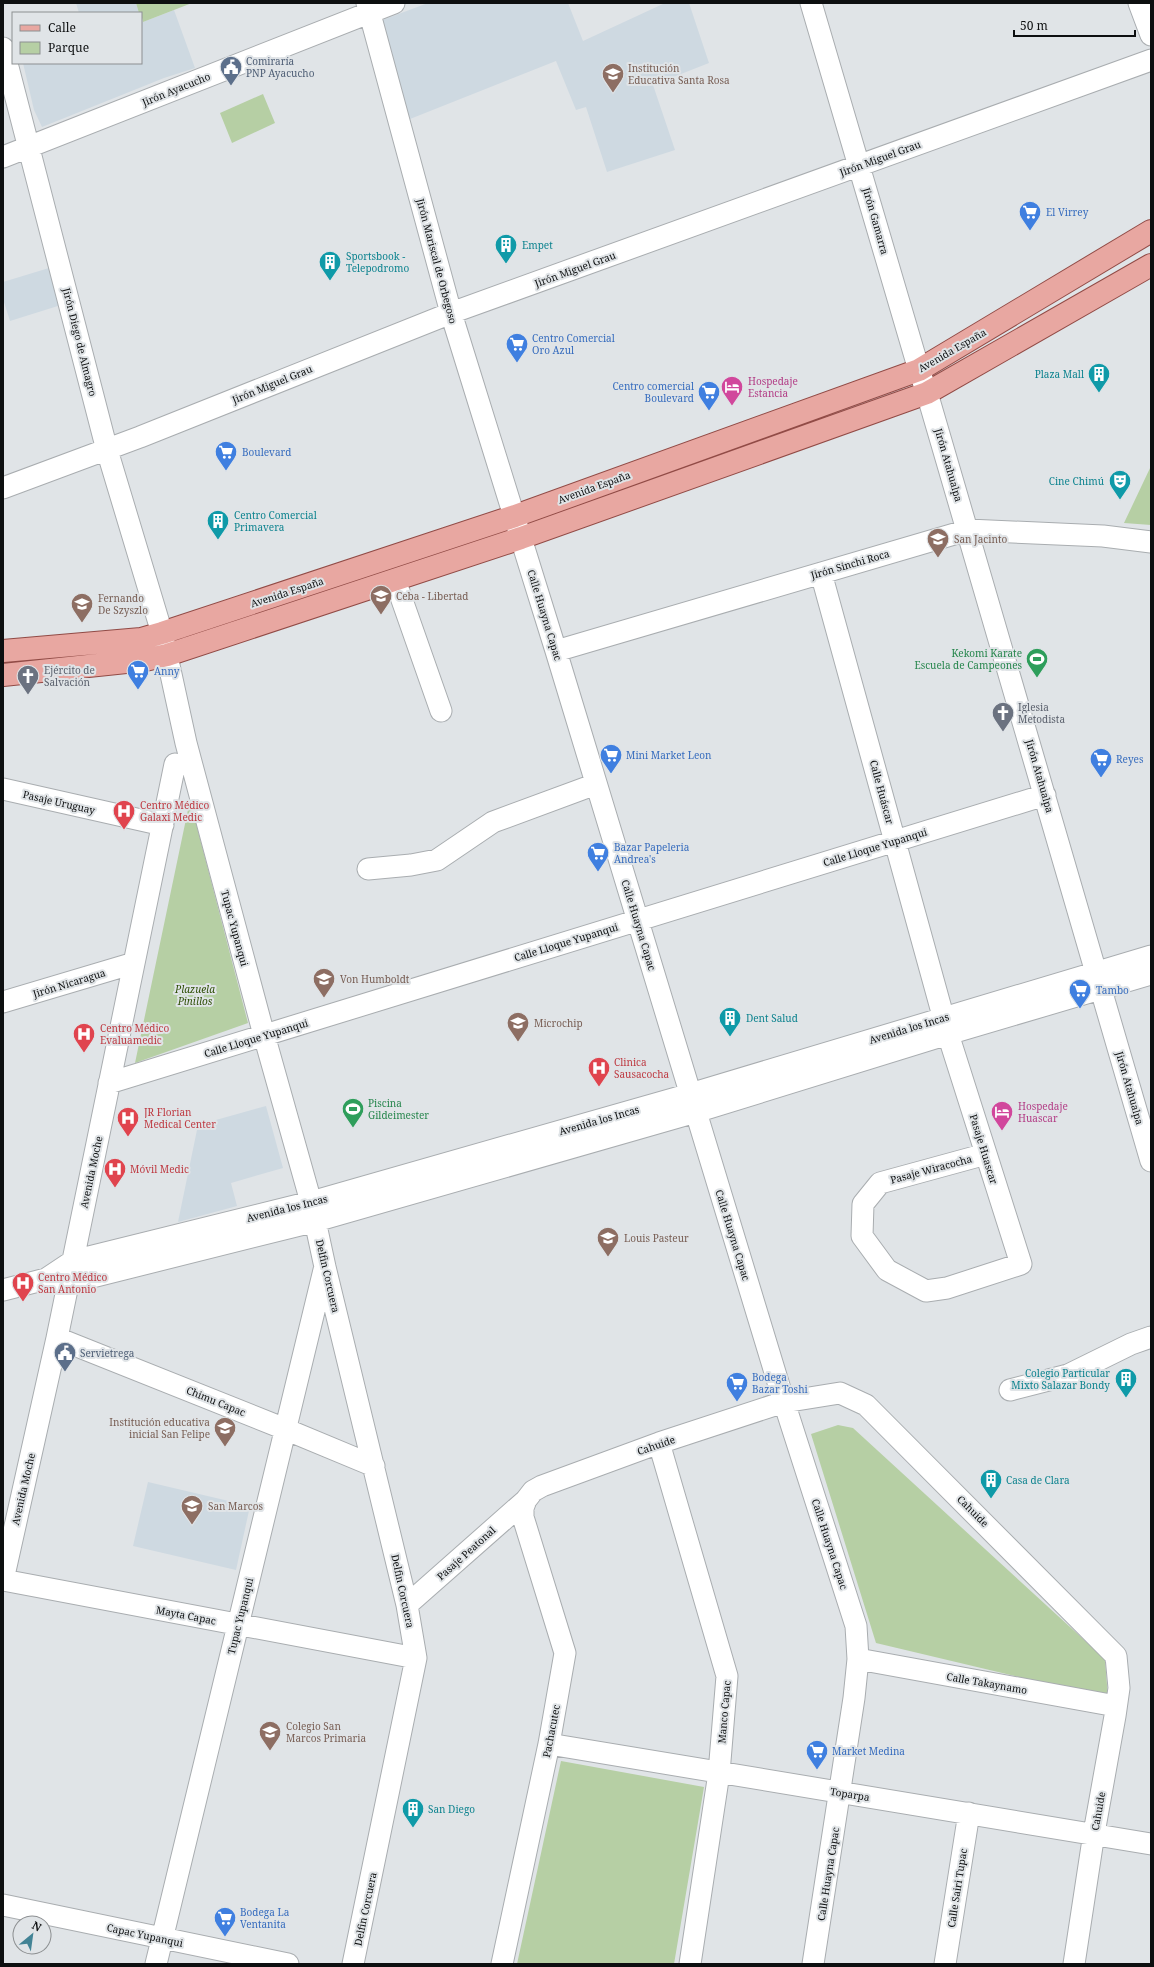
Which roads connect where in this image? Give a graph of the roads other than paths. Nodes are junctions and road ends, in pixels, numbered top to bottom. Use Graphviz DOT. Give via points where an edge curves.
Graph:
graph roads {
  1 [pos="394,3"];
  2 [pos="811,3"];
  3 [pos="1139,3"];
  4 [pos="368,8"];
  5 [pos="1151,35"];
  6 [pos="3,48"];
  7 [pos="1151,60"];
  8 [pos="29,147"];
  9 [pos="3,158"];
  10 [pos="860,166"];
  11 [pos="1151,231"];
  12 [pos="1151,265"];
  13 [pos="451,313"];
  14 [pos="919,370"];
  15 [pos="927,393"];
  16 [pos="107,450"];
  17 [pos="3,488"];
  18 [pos="515,516"];
  19 [pos="968,530"];
  20 [pos="522,538"];
  21 [pos="1151,542"];
  22 [pos="822,573"];
  23 [pos="395,580"];
  24 [pos="162,633"];
  25 [pos="3,651"];
  26 [pos="556,651"];
  27 [pos="167,655"];
  28 [pos="3,675"];
  29 [pos="441,712"];
  30 [pos="175,764"];
  31 [pos="596,784"];
  32 [pos="3,789"];
  33 [pos="1045,795"];
  34 [pos="163,825"];
  35 [pos="895,841"];
  36 [pos="368,869"];
  37 [pos="638,920"];
  38 [pos="1151,956"];
  39 [pos="134,963"];
  40 [pos="1151,974"];
  41 [pos="1100,980"];
  42 [pos="3,1002"];
  43 [pos="946,1026"];
  44 [pos="264,1036"];
  45 [pos="109,1083"];
  46 [pos="693,1103"];
  47 [pos="986,1154"];
  48 [pos="1151,1161"];
  49 [pos="313,1212"];
  50 [pos="73,1262"];
  51 [pos="1021,1264"];
  52 [pos="325,1267"];
  53 [pos="46,1279"];
  54 [pos="68,1283"];
  55 [pos="3,1290"];
  56 [pos="1151,1337"];
  57 [pos="57,1338"];
  58 [pos="1010,1390"];
  59 [pos="784,1402"];
  60 [pos="285,1428"];
  61 [pos="659,1443"];
  62 [pos="374,1466"];
  63 [pos="526,1500"];
  64 [pos="3,1580"];
  65 [pos="407,1605"];
  66 [pos="238,1624"];
  67 [pos="416,1658"];
  68 [pos="858,1659"];
  69 [pos="1116,1706"];
  70 [pos="549,1744"];
  71 [pos="719,1773"];
  72 [pos="840,1793"];
  73 [pos="969,1813"];
  74 [pos="1094,1833"];
  75 [pos="1151,1844"];
  76 [pos="3,1905"];
  77 [pos="162,1938"];
  78 [pos="156,1964"];
  79 [pos="288,1964"];
  80 [pos="353,1964"];
  81 [pos="502,1964"];
  82 [pos="690,1964"];
  83 [pos="813,1964"];
  84 [pos="945,1964"];
  85 [pos="1074,1964"];
  1 -- 4 [label="street, Jirón Ayacucho"];
  2 -- 10 [label="street, Jirón Gamarra"];
  3 -- 5 [label="street"];
  4 -- 8 [label="street, Jirón Ayacucho"];
  4 -- 13 [label="street, Jirón Mariscal de Orbegoso"];
  6 -- 8 [label="street, Jirón Diego de Almagro"];
  7 -- 10 [label="street, Jirón Miguel Grau"];
  8 -- 9 [label="street, Jirón Ayacucho"];
  8 -- 16 [label="street, Jirón Diego de Almagro"];
  10 -- 13 [label="street, Jirón Miguel Grau"];
  10 -- 14 [label="street, Jirón Gamarra"];
  11 -- 14 [label="main road, Avenida España"];
  12 -- 15 [label="main road"];
  13 -- 16 [label="street, Jirón Miguel Grau" via="142,443"];
  13 -- 18 [label="street, Jirón Mariscal de Orbegoso"];
  14 -- 15 [label="street, Jirón Atahualpa"];
  14 -- 18 [label="main road, Avenida España"];
  15 -- 19 [label="street, Jirón Atahualpa"];
  15 -- 20 [label="main road"];
  16 -- 17 [label="street, Jirón Miguel Grau"];
  16 -- 24 [label="street, Jirón Diego de Almagro"];
  18 -- 20 [label="street, Calle Huayna Capac"];
  18 -- 24 [label="main road, Avenida España"];
  19 -- 21 [label="street, Jirón Sinchi Roca" via="1104,536"];
  19 -- 22 [label="street, Jirón Sinchi Roca"];
  19 -- 33 [label="street, Jirón Atahualpa"];
  20 -- 23 [label="main road"];
  20 -- 26 [label="street, Calle Huayna Capac"];
  22 -- 26 [label="street, Jirón Sinchi Roca"];
  22 -- 35 [label="street, Calle Huáscar"];
  23 -- 27 [label="main road"];
  23 -- 29 [label="street"];
  24 -- 25 [label="main road, Avenida España" via="141,639"];
  24 -- 27 [label="street, Tupac Yupanqui"];
  26 -- 31 [label="street, Calle Huayna Capac"];
  27 -- 28 [label="main road" via="145,660"];
  27 -- 44 [label="street, Tupac Yupanqui" via="186,743"];
  30 -- 34 [label="street, Avenida Moche"];
  31 -- 36 [label="street" via="493,822 437,860"];
  31 -- 37 [label="street, Calle Huayna Capac"];
  32 -- 34 [label="street, Pasaje Uruguay"];
  33 -- 35 [label="street, Calle Lloque Yupanqui"];
  33 -- 41 [label="street, Jirón Atahualpa"];
  34 -- 39 [label="street, Avenida Moche"];
  35 -- 37 [label="street, Calle Lloque Yupanqui"];
  35 -- 43 [label="street, Calle Huáscar"];
  37 -- 44 [label="street, Calle Lloque Yupanqui"];
  37 -- 46 [label="street, Calle Huayna Capac"];
  38 -- 41 [label="street, Avenida los Incas"];
  39 -- 42 [label="street, Jirón Nicaragua"];
  39 -- 45 [label="street, Avenida Moche"];
  40 -- 41 [label="street, Avenida los Incas"];
  41 -- 43 [label="street, Avenida los Incas"];
  41 -- 48 [label="street, Jirón Atahualpa"];
  43 -- 46 [label="street, Avenida los Incas"];
  43 -- 47 [label="street, Pasaje Huascar"];
  44 -- 45 [label="street, Calle Lloque Yupanqui"];
  44 -- 49 [label="street, Tupac Yupanqui"];
  45 -- 50 [label="street, Avenida Moche"];
  46 -- 49 [label="street, Avenida los Incas"];
  46 -- 59 [label="street, Calle Huayna Capac"];
  47 -- 51 [label="street, Pasaje Huascar"];
  47 -- 51 [label="street, Pasaje Wiracocha" via="880,1183 863,1204 862,1236 887,1270 926,1291 947,1288"];
  49 -- 50 [label="street, Avenida los Incas"];
  49 -- 52 [label="street, Delfin Corcuera"];
  49 -- 54 [label="street, Avenida los Incas"];
  50 -- 53 [label="street, Avenida los Incas"];
  50 -- 54 [label="street, Avenida Moche"];
  52 -- 60 [label="street, Tupac Yupanqui"];
  52 -- 62 [label="street, Delfin Corcuera"];
  53 -- 54 [label="street, Avenida los Incas"];
  53 -- 55 [label="street, Avenida los Incas"];
  54 -- 57 [label="street, Avenida Moche"];
  56 -- 58 [label="street" via="1068,1375"];
  57 -- 60 [label="street, Chimu Capac"];
  57 -- 64 [label="street, Avenida Moche"];
  59 -- 61 [label="street, Cahuide"];
  59 -- 68 [label="street, Calle Huayna Capac" via="856,1626"];
  59 -- 69 [label="street, Cahuide" via="840,1393 866,1405 1116,1656 1119,1688"];
  60 -- 62 [label="street, Chimu Capac"];
  60 -- 66 [label="street, Tupac Yupanqui"];
  61 -- 63 [label="street, Cahuide" via="542,1486 533,1491"];
  61 -- 71 [label="street, Manco Capac" via="727,1676"];
  62 -- 65 [label="street, Delfin Corcuera"];
  63 -- 65 [label="street, Pasaje Peatonal"];
  63 -- 70 [label="street, Pachacutec" via="523,1508 524,1517 565,1654"];
  64 -- 66 [label="street, Mayta Capac"];
  65 -- 67 [label="street, Delfin Corcuera"];
  66 -- 67 [label="street, Mayta Capac"];
  66 -- 77 [label="street, Tupac Yupanqui"];
  67 -- 80 [label="street, Delfin Corcuera"];
  68 -- 69 [label="street, Calle Takaynamo"];
  68 -- 72 [label="street, Calle Huayna Capac"];
  69 -- 74 [label="street, Cahuide"];
  70 -- 71 [label="street, Toparpa"];
  70 -- 81 [label="street, Pachacutec"];
  71 -- 72 [label="street, Toparpa"];
  71 -- 82 [label="street, Manco Capac"];
  72 -- 73 [label="street, Toparpa"];
  72 -- 83 [label="street, Calle Huayna Capac"];
  73 -- 74 [label="street, Toparpa"];
  73 -- 84 [label="street, Calle Sairi Tupac"];
  74 -- 75 [label="street, Toparpa"];
  74 -- 85 [label="street, Cahuide"];
  76 -- 77 [label="street, Capac Yupanqui"];
  77 -- 78 [label="street, Tupac Yupanqui"];
  77 -- 79 [label="street, Capac Yupanqui"];
}
